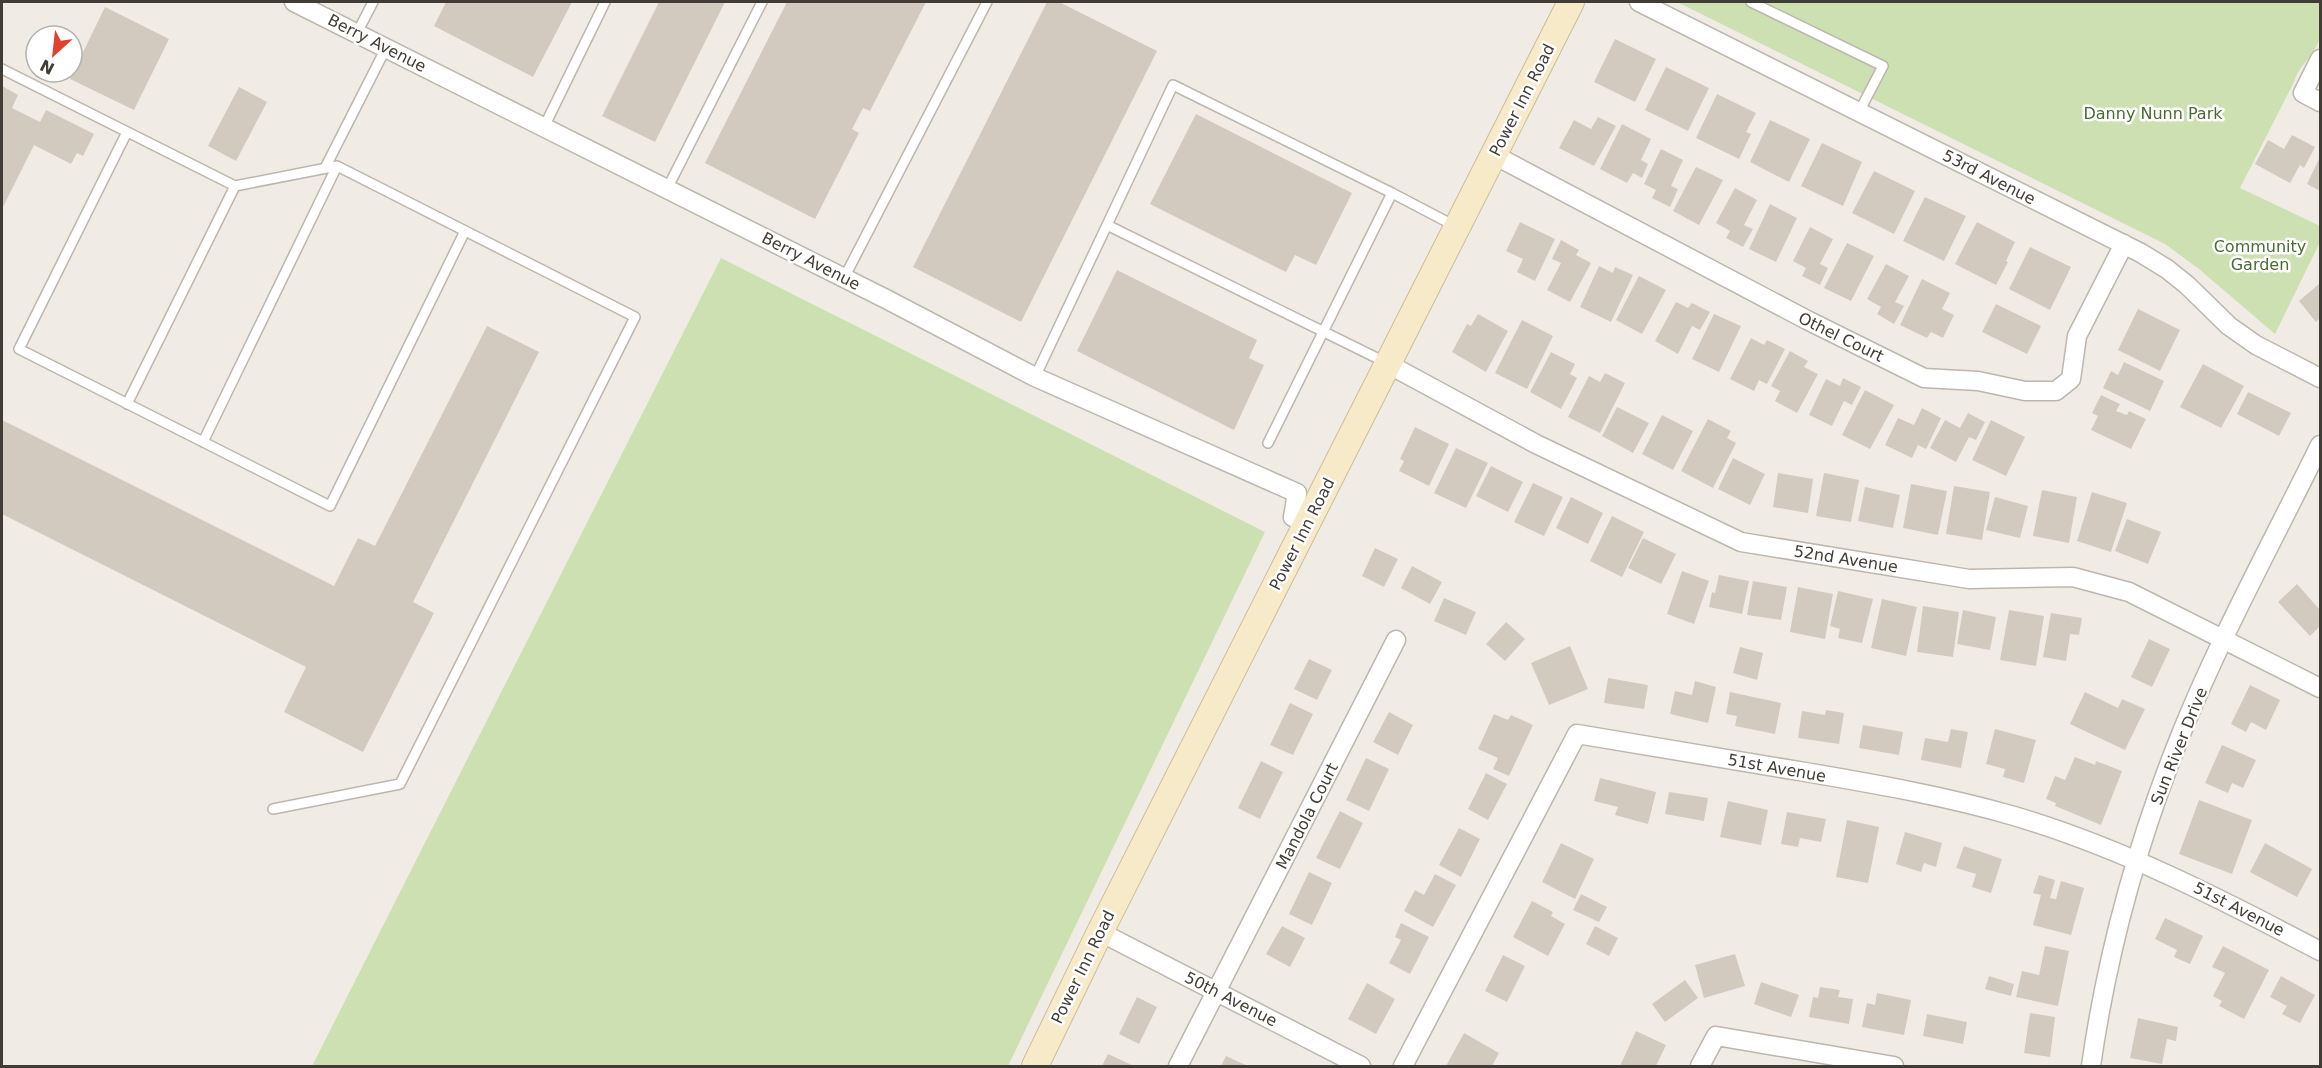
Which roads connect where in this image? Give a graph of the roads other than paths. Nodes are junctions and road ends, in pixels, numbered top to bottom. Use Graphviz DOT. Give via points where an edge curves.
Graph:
graph roads {
  1 [pos="294,2"];
  2 [pos="373,2"];
  3 [pos="605,2"];
  4 [pos="762,2"];
  5 [pos="987,2"];
  6 [pos="1572,2"];
  7 [pos="1639,2"];
  8 [pos="1751,2"];
  9 [pos="357,33"];
  10 [pos="386,48"];
  11 [pos="2320,59"];
  12 [pos="2,69"];
  13 [pos="2320,102"];
  14 [pos="1859,112"];
  15 [pos="544,127"];
  16 [pos="127,132"];
  17 [pos="1494,155"];
  18 [pos="337,166"];
  19 [pos="325,168"];
  20 [pos="235,186"];
  21 [pos="667,189"];
  22 [pos="1392,193"];
  23 [pos="1107,225"];
  24 [pos="1458,227"];
  25 [pos="465,231"];
  26 [pos="2124,244"];
  27 [pos="844,278"];
  28 [pos="1323,332"];
  29 [pos="1388,364"];
  30 [pos="1035,377"];
  31 [pos="2320,378"];
  32 [pos="127,404"];
  33 [pos="203,442"];
  34 [pos="1268,443"];
  35 [pos="2320,445"];
  36 [pos="1307,524"];
  37 [pos="1396,640"];
  38 [pos="2224,640"];
  39 [pos="2320,688"];
  40 [pos="273,809"];
  41 [pos="2137,860"];
  42 [pos="1100,932"];
  43 [pos="2320,951"];
  44 [pos="1217,992"];
  45 [pos="1035,1066"];
  46 [pos="1178,1066"];
  47 [pos="1361,1066"];
  48 [pos="1403,1066"];
  49 [pos="1700,1066"];
  50 [pos="1894,1066"];
  51 [pos="2091,1066"];
  1 -- 9 [label="street, Berry Avenue"];
  2 -- 9 [label="lane"];
  3 -- 15 [label="lane"];
  4 -- 21 [label="lane"];
  5 -- 27 [label="lane"];
  6 -- 17 [label="main road, Power Inn Road"];
  7 -- 14 [label="street, 53rd Avenue"];
  8 -- 14 [label="lane" via="1883,66"];
  9 -- 10 [label="street, Berry Avenue"];
  10 -- 15 [label="street, Berry Avenue"];
  10 -- 19 [label="lane"];
  11 -- 13 [label="street" via="2303,93"];
  12 -- 16 [label="lane"];
  14 -- 26 [label="street, 53rd Avenue"];
  15 -- 21 [label="street, Berry Avenue"];
  16 -- 20 [label="lane"];
  16 -- 32 [label="lane" via="19,349"];
  17 -- 24 [label="main road, Power Inn Road"];
  17 -- 26 [label="street, Othel Court" via="1924,378 1978,381 2025,391 2056,391 2071,379 2077,336"];
  18 -- 19 [label="lane"];
  18 -- 25 [label="lane"];
  18 -- 33 [label="lane"];
  19 -- 20 [label="lane"];
  20 -- 32 [label="lane"];
  21 -- 27 [label="street, Berry Avenue"];
  22 -- 23 [label="lane" via="1173,85"];
  22 -- 24 [label="lane"];
  22 -- 28 [label="lane"];
  23 -- 28 [label="lane"];
  23 -- 30 [label="lane"];
  24 -- 29 [label="main road, Power Inn Road"];
  25 -- 33 [label="lane" via="330,506"];
  25 -- 40 [label="lane" via="635,317 400,784"];
  26 -- 31 [label="street, 53rd Avenue" via="2168,269 2229,326 2256,345"];
  27 -- 30 [label="street, Berry Avenue"];
  28 -- 29 [label="lane"];
  28 -- 34 [label="lane"];
  29 -- 36 [label="main road, Power Inn Road"];
  29 -- 38 [label="street, 52nd Avenue" via="1536,444 1742,542 1969,579 2073,577 2129,592"];
  30 -- 36 [label="street, Berry Avenue" via="1296,493 1293,517"];
  32 -- 33 [label="lane"];
  35 -- 38 [label="street, Sun River Drive"];
  36 -- 42 [label="main road, Power Inn Road"];
  37 -- 44 [label="street, Mandola Court"];
  38 -- 39 [label="street, 52nd Avenue"];
  38 -- 41 [label="street, Sun River Drive" via="2179,738"];
  41 -- 43 [label="street, 51st Avenue"];
  41 -- 48 [label="street, 51st Avenue" via="2042,825 1953,800 1577,734"];
  41 -- 51 [label="street, Sun River Drive" via="2109,964"];
  42 -- 44 [label="street, 50th Avenue"];
  42 -- 45 [label="main road, Power Inn Road"];
  44 -- 46 [label="street, Mandola Court"];
  44 -- 47 [label="street, 50th Avenue"];
  49 -- 50 [label="street" via="1716,1036"];
}
